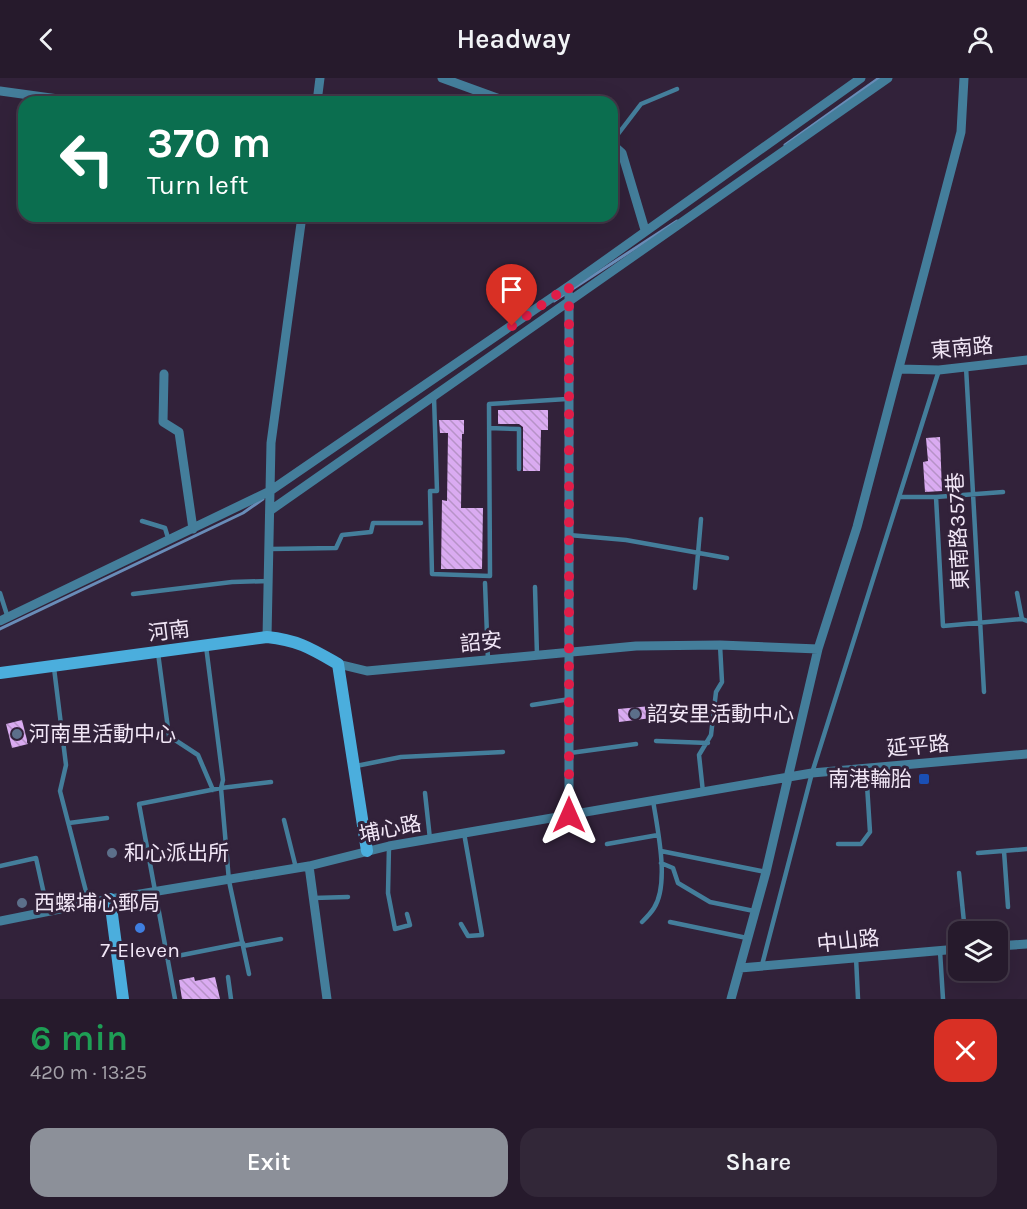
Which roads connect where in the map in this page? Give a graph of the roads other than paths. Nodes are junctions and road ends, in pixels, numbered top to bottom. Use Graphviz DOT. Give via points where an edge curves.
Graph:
graph roads {
  1 [pos="320,78"];
  2 [pos="442,78"];
  3 [pos="861,78"];
  4 [pos="888,78"];
  5 [pos="964,78"];
  6 [pos="677,89"];
  7 [pos="0,92"];
  8 [pos="32,96"];
  9 [pos="318,96"];
  10 [pos="485,96"];
  11 [pos="618,135"];
  12 [pos="618,149"];
  13 [pos="301,222"];
  14 [pos="645,230"];
  15 [pos="569,286"];
  16 [pos="569,300"];
  17 [pos="1027,360"];
  18 [pos="966,367"];
  19 [pos="900,369"];
  20 [pos="939,370"];
  21 [pos="164,374"];
  22 [pos="434,397"];
  23 [pos="567,399"];
  24 [pos="489,428"];
  25 [pos="519,470"];
  26 [pos="270,491"];
  27 [pos="1003,492"];
  28 [pos="972,494"];
  29 [pos="899,497"];
  30 [pos="936,497"];
  31 [pos="271,510"];
  32 [pos="701,519"];
  33 [pos="142,521"];
  34 [pos="421,523"];
  35 [pos="193,529"];
  36 [pos="569,535"];
  37 [pos="169,541"];
  38 [pos="270,549"];
  39 [pos="698,553"];
  40 [pos="727,558"];
  41 [pos="269,581"];
  42 [pos="485,583"];
  43 [pos="535,587"];
  44 [pos="695,588"];
  45 [pos="0,593"];
  46 [pos="1017,593"];
  47 [pos="133,594"];
  48 [pos="4,620"];
  49 [pos="1024,620"];
  50 [pos="979,623"];
  51 [pos="267,637"];
  52 [pos="720,645"];
  53 [pos="206,646"];
  54 [pos="818,649"];
  55 [pos="571,651"];
  56 [pos="158,652"];
  57 [pos="537,655"];
  58 [pos="488,661"];
  59 [pos="338,664"];
  60 [pos="53,666"];
  61 [pos="0,672"];
  62 [pos="984,692"];
  63 [pos="570,699"];
  64 [pos="532,705"];
  65 [pos="656,741"];
  66 [pos="708,743"];
  67 [pos="636,744"];
  68 [pos="503,752"];
  69 [pos="570,753"];
  70 [pos="1027,754"];
  71 [pos="353,766"];
  72 [pos="866,769"];
  73 [pos="812,773"];
  74 [pos="789,777"];
  75 [pos="271,782"];
  76 [pos="221,788"];
  77 [pos="213,790"];
  78 [pos="703,792"];
  79 [pos="425,793"];
  80 [pos="653,800"];
  81 [pos="569,815"];
  82 [pos="107,818"];
  83 [pos="284,820"];
  84 [pos="69,823"];
  85 [pos="464,833"];
  86 [pos="658,835"];
  87 [pos="430,839"];
  88 [pos="607,844"];
  89 [pos="838,844"];
  90 [pos="390,846"];
  91 [pos="1027,849"];
  92 [pos="367,851"];
  93 [pos="661,851"];
  94 [pos="1004,851"];
  95 [pos="978,853"];
  96 [pos="661,863"];
  97 [pos="0,866"];
  98 [pos="309,866"];
  99 [pos="296,868"];
  100 [pos="766,872"];
  101 [pos="959,873"];
  102 [pos="229,880"];
  103 [pos="155,892"];
  104 [pos="348,897"];
  105 [pos="313,898"];
  106 [pos="110,899"];
  107 [pos="90,904"];
  108 [pos="1008,907"];
  109 [pos="754,911"];
  110 [pos="48,912"];
  111 [pos="407,914"];
  112 [pos="0,921"];
  113 [pos="964,921"];
  114 [pos="642,922"];
  115 [pos="670,922"];
  116 [pos="461,924"];
  117 [pos="748,938"];
  118 [pos="281,939"];
  119 [pos="243,944"];
  120 [pos="1027,944"];
  121 [pos="1008,945"];
  122 [pos="948,950"];
  123 [pos="940,951"];
  124 [pos="855,957"];
  125 [pos="167,958"];
  126 [pos="741,968"];
  127 [pos="761,969"];
  128 [pos="249,974"];
  129 [pos="228,977"];
  130 [pos="123,999"];
  131 [pos="175,999"];
  132 [pos="231,999"];
  133 [pos="327,999"];
  134 [pos="731,999"];
  135 [pos="858,999"];
  136 [pos="943,999"];
  1 -- 9 [label="street"];
  2 -- 10 [label="street"];
  3 -- 14 [label="street"];
  4 -- 16 [label="street"];
  5 -- 19 [label="street" via="961,132"];
  6 -- 11 [label="lane" via="641,104"];
  7 -- 8 [label="street"];
  12 -- 14 [label="street"];
  13 -- 26 [label="street" via="271,443"];
  14 -- 15 [label="street"];
  15 -- 16 [label="street"];
  15 -- 26 [label="street"];
  16 -- 22 [label="street"];
  16 -- 23 [label="street"];
  17 -- 18 [label="street, 東南路"];
  18 -- 20 [label="street, 東南路"];
  18 -- 28 [label="lane, 東南路357巷"];
  19 -- 20 [label="street, 東南路"];
  19 -- 54 [label="street" via="857,527"];
  20 -- 29 [label="lane"];
  21 -- 35 [label="street" via="163,422 179,432"];
  22 -- 24 [label="lane" via="437,491 430,491 432,574 490,576"];
  22 -- 31 [label="street"];
  23 -- 24 [label="lane" via="489,404"];
  23 -- 36 [label="street"];
  24 -- 25 [label="lane" via="519,429"];
  26 -- 31 [label="street"];
  26 -- 35 [label="street"];
  27 -- 28 [label="lane"];
  28 -- 30 [label="lane"];
  28 -- 50 [label="lane, 東南路357巷"];
  29 -- 30 [label="lane"];
  29 -- 73 [label="lane"];
  30 -- 50 [label="lane" via="943,626"];
  31 -- 38 [label="street"];
  32 -- 39 [label="lane"];
  33 -- 37 [label="lane" via="165,528"];
  34 -- 38 [label="lane" via="373,523 370,532 342,535 336,548"];
  35 -- 37 [label="street"];
  36 -- 39 [label="lane"];
  36 -- 55 [label="street"];
  37 -- 48 [label="street"];
  38 -- 41 [label="street"];
  39 -- 40 [label="lane"];
  39 -- 44 [label="lane"];
  41 -- 47 [label="lane"];
  41 -- 51 [label="street"];
  42 -- 58 [label="lane"];
  43 -- 57 [label="lane"];
  45 -- 48 [label="lane"];
  46 -- 49 [label="lane"];
  49 -- 50 [label="lane"];
  50 -- 62 [label="lane, 東南路357巷"];
  51 -- 53 [label="street, 河南"];
  51 -- 59 [label="street, 河南" via="291,639"];
  52 -- 54 [label="street, 詔安"];
  52 -- 55 [label="street, 詔安"];
  52 -- 66 [label="lane" via="722,682 716,692"];
  53 -- 56 [label="street, 河南"];
  53 -- 76 [label="lane"];
  54 -- 74 [label="street"];
  55 -- 57 [label="street, 詔安"];
  55 -- 63 [label="street"];
  56 -- 60 [label="street, 河南"];
  56 -- 77 [label="lane" via="169,736 198,755"];
  57 -- 58 [label="street, 詔安"];
  58 -- 59 [label="street, 詔安" via="367,671"];
  59 -- 71 [label="street"];
  60 -- 61 [label="street, 河南"];
  60 -- 84 [label="lane" via="66,765 60,791"];
  63 -- 64 [label="lane"];
  63 -- 69 [label="street"];
  65 -- 66 [label="lane"];
  66 -- 78 [label="lane" via="699,754"];
  67 -- 69 [label="lane"];
  68 -- 71 [label="lane" via="401,757"];
  69 -- 81 [label="street"];
  70 -- 72 [label="street, 延平路"];
  71 -- 92 [label="street"];
  72 -- 73 [label="street, 延平路"];
  72 -- 89 [label="lane" via="870,832 861,844"];
  73 -- 74 [label="street, 延平路"];
  73 -- 127 [label="lane"];
  74 -- 78 [label="street, 埔心路"];
  74 -- 100 [label="street"];
  75 -- 76 [label="lane"];
  76 -- 77 [label="lane"];
  76 -- 102 [label="lane"];
  77 -- 103 [label="lane" via="139,804"];
  78 -- 80 [label="street, 埔心路"];
  79 -- 87 [label="lane"];
  80 -- 81 [label="street, 埔心路"];
  80 -- 86 [label="lane"];
  81 -- 85 [label="street, 埔心路"];
  82 -- 84 [label="lane"];
  83 -- 99 [label="lane"];
  84 -- 107 [label="lane"];
  85 -- 87 [label="street, 埔心路"];
  85 -- 116 [label="lane" via="482,935 468,936"];
  86 -- 88 [label="lane"];
  86 -- 93 [label="lane"];
  87 -- 90 [label="street, 埔心路"];
  90 -- 92 [label="street, 埔心路"];
  90 -- 111 [label="lane" via="388,893 395,929 410,925"];
  91 -- 94 [label="lane"];
  92 -- 98 [label="street, 埔心路"];
  93 -- 96 [label="lane"];
  93 -- 100 [label="lane"];
  94 -- 95 [label="lane"];
  94 -- 108 [label="lane"];
  96 -- 109 [label="lane" via="673,868 678,883 710,902"];
  96 -- 114 [label="lane" via="660,894"];
  97 -- 110 [label="lane" via="36,858"];
  98 -- 99 [label="street, 埔心路"];
  98 -- 105 [label="street"];
  99 -- 102 [label="street, 埔心路"];
  100 -- 109 [label="street"];
  101 -- 113 [label="lane"];
  102 -- 103 [label="street, 埔心路"];
  102 -- 119 [label="lane"];
  103 -- 106 [label="street, 埔心路"];
  103 -- 125 [label="lane"];
  104 -- 105 [label="lane"];
  105 -- 133 [label="street"];
  106 -- 107 [label="street, 埔心路"];
  106 -- 130 [label="street"];
  107 -- 110 [label="street, 埔心路"];
  109 -- 117 [label="street"];
  110 -- 112 [label="street, 埔心路"];
  115 -- 117 [label="lane"];
  117 -- 126 [label="street"];
  118 -- 119 [label="lane"];
  119 -- 125 [label="lane"];
  119 -- 128 [label="lane"];
  120 -- 121 [label="street"];
  122 -- 123 [label="street, 中山路"];
  123 -- 124 [label="street, 中山路"];
  123 -- 136 [label="lane"];
  124 -- 127 [label="street, 中山路"];
  124 -- 135 [label="lane"];
  125 -- 131 [label="lane"];
  126 -- 127 [label="street, 中山路"];
  126 -- 134 [label="street"];
  129 -- 132 [label="lane"];
}
